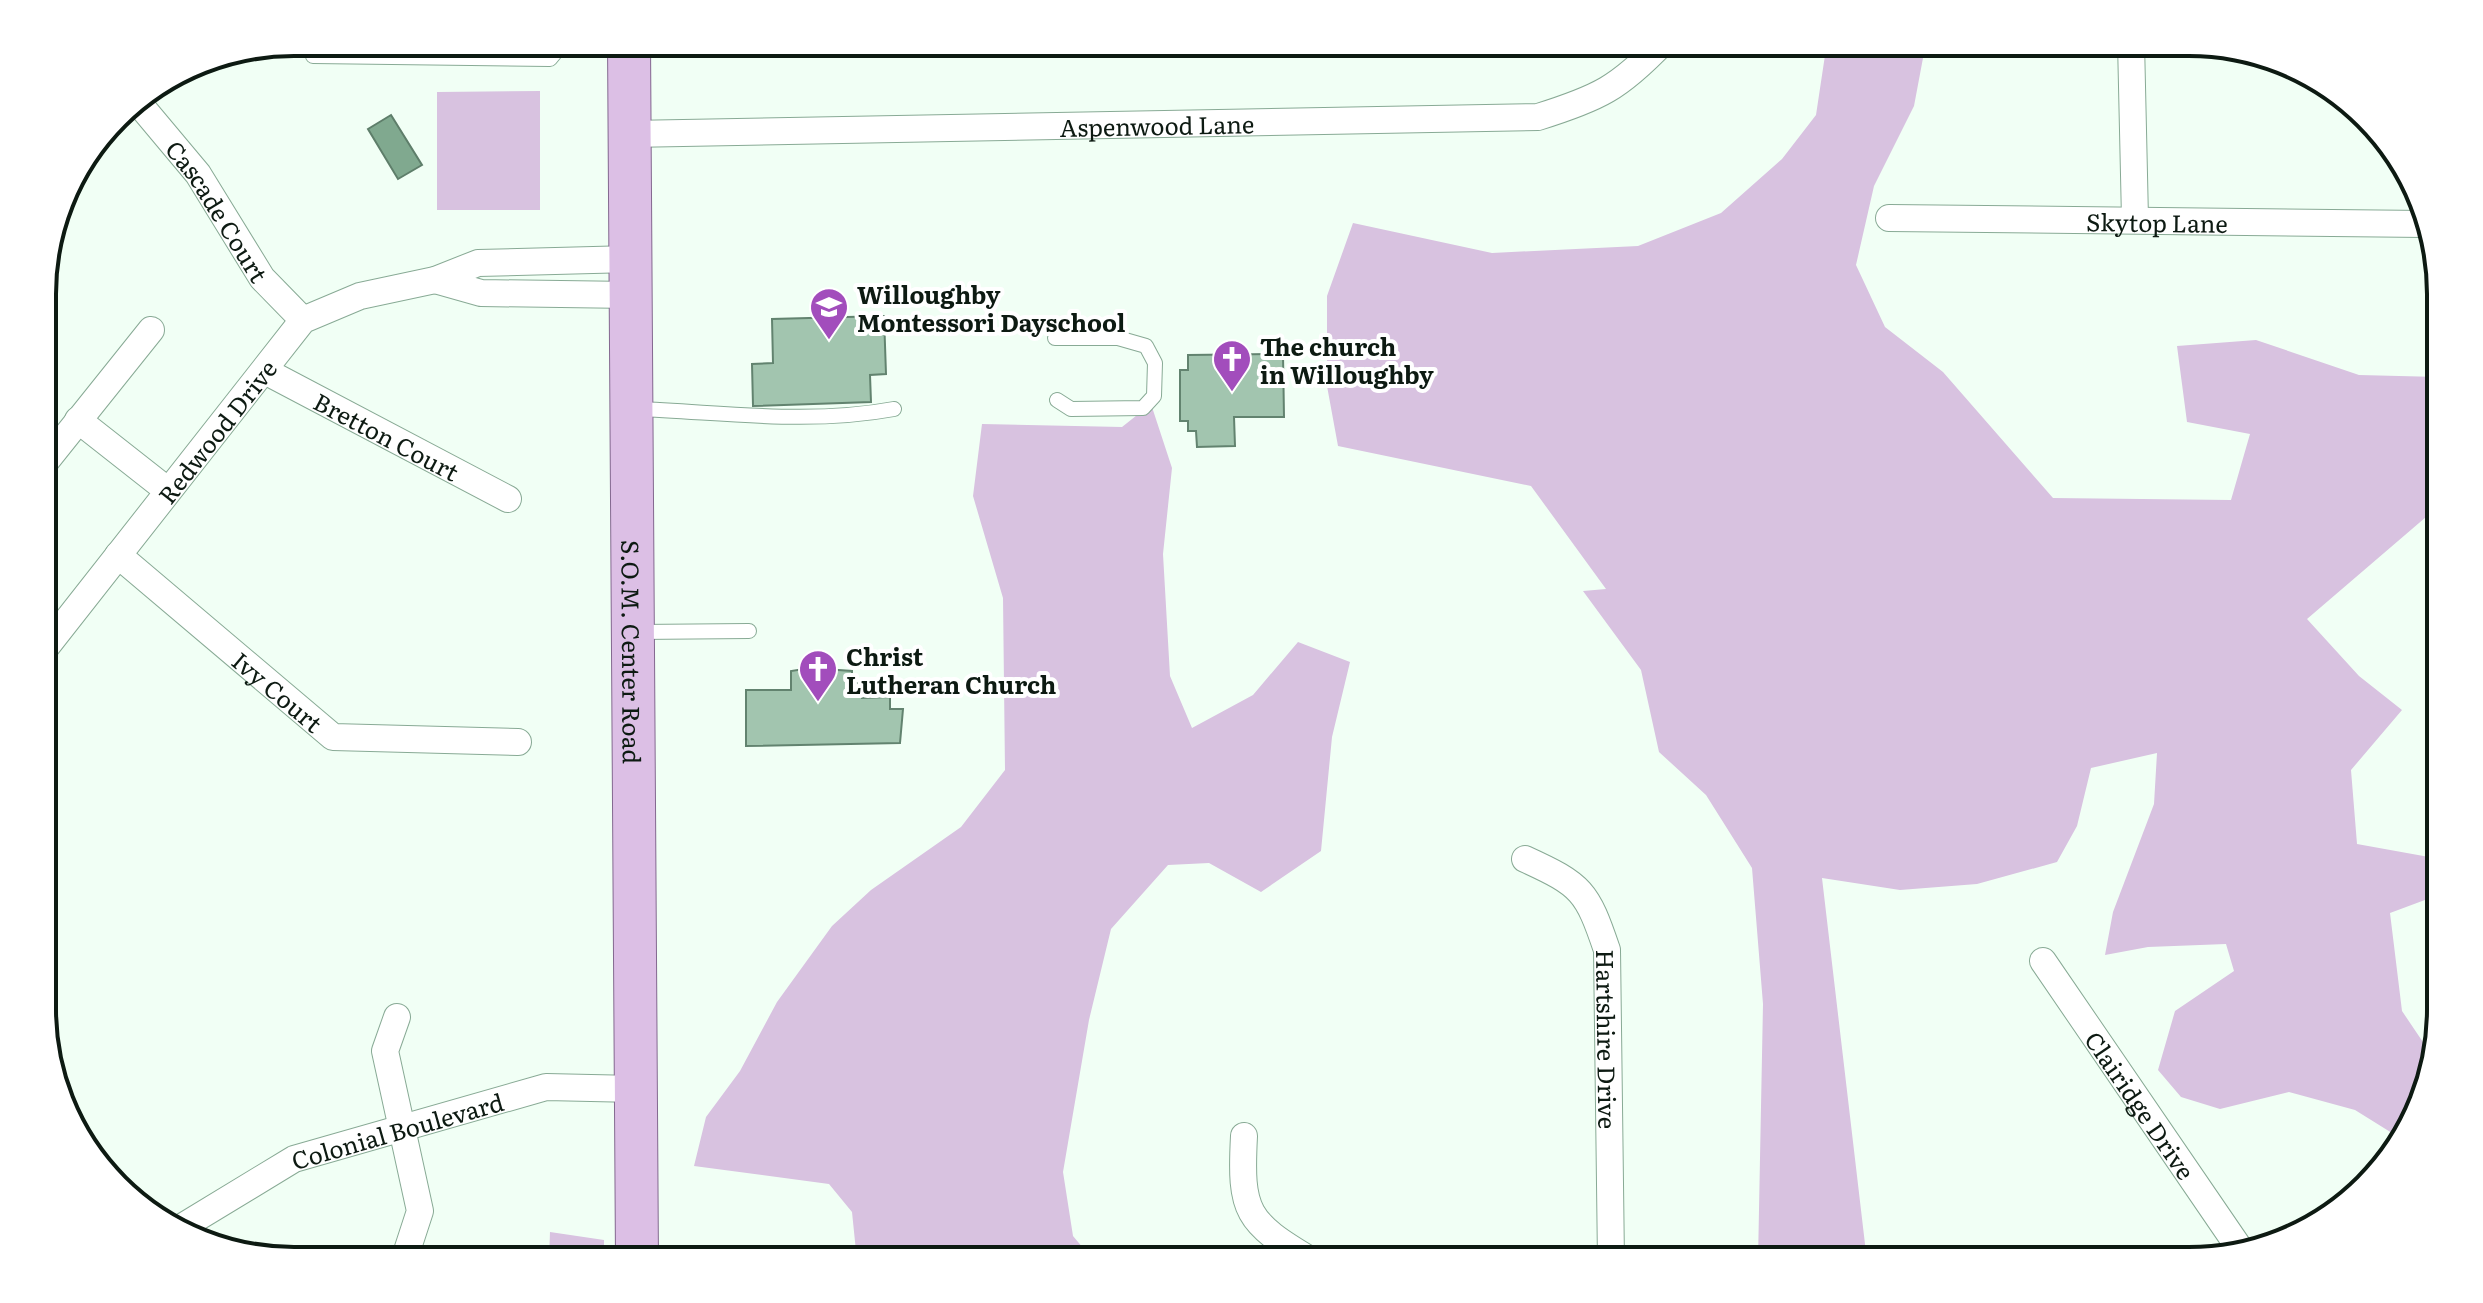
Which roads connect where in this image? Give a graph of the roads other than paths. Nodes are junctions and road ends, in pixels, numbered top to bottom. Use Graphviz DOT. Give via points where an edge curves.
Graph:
graph roads {
  1 [pos="313,56"];
  2 [pos="552,56"];
  3 [pos="629,56"];
  4 [pos="1650,56"];
  5 [pos="2131,56"];
  6 [pos="144,110"];
  7 [pos="629,134"];
  8 [pos="1889,218"];
  9 [pos="2135,219"];
  10 [pos="2416,224"];
  11 [pos="631,277"];
  12 [pos="303,320"];
  13 [pos="151,330"];
  14 [pos="1055,338"];
  15 [pos="265,371"];
  16 [pos="1057,400"];
  17 [pos="632,409"];
  18 [pos="894,409"];
  19 [pos="78,420"];
  20 [pos="57,447"];
  21 [pos="167,490"];
  22 [pos="508,499"];
  23 [pos="118,555"];
  24 [pos="749,631"];
  25 [pos="634,632"];
  26 [pos="57,634"];
  27 [pos="518,742"];
  28 [pos="1525,859"];
  29 [pos="2043,961"];
  30 [pos="397,1017"];
  31 [pos="636,1089"];
  32 [pos="400,1129"];
  33 [pos="1244,1136"];
  34 [pos="190,1222"];
  35 [pos="2235,1242"];
  36 [pos="1288,1246"];
  37 [pos="1611,1246"];
  38 [pos="408,1247"];
  39 [pos="637,1247"];
  1 -- 2 [label="lane"];
  3 -- 7 [label="main road, S.O.M. Center Road"];
  4 -- 7 [label="street, Aspenwood Lane" via="1628,79 1585,103 1538,117"];
  5 -- 9 [label="street"];
  6 -- 12 [label="street, Cascade Court" via="198,174 262,278"];
  7 -- 11 [label="main road, S.O.M. Center Road"];
  8 -- 9 [label="street, Skytop Lane"];
  9 -- 10 [label="street, Skytop Lane"];
  11 -- 12 [label="street" via="478,263 435,280 360,296"];
  11 -- 17 [label="main road, S.O.M. Center Road"];
  12 -- 15 [label="street, Redwood Drive"];
  13 -- 19 [label="street"];
  14 -- 16 [label="lane" via="1140,343 1155,363 1154,396 1143,408 1071,409"];
  15 -- 21 [label="street, Redwood Drive"];
  15 -- 22 [label="street, Bretton Court"];
  17 -- 18 [label="lane" via="748,418"];
  17 -- 25 [label="main road, S.O.M. Center Road"];
  19 -- 20 [label="street"];
  19 -- 21 [label="street"];
  21 -- 23 [label="street, Redwood Drive"];
  23 -- 26 [label="street, Redwood Drive"];
  23 -- 27 [label="street, Ivy Court" via="333,737"];
  24 -- 25 [label="lane"];
  25 -- 31 [label="main road, S.O.M. Center Road"];
  28 -- 37 [label="street, Hartshire Drive" via="1568,879 1592,903 1607,950"];
  29 -- 35 [label="street, Clairidge Drive"];
  30 -- 32 [label="street" via="385,1051"];
  31 -- 32 [label="street, Colonial Boulevard" via="546,1087"];
  31 -- 39 [label="main road, S.O.M. Center Road"];
  32 -- 34 [label="street, Colonial Boulevard" via="294,1159"];
  32 -- 38 [label="street" via="420,1211"];
  33 -- 36 [label="street" via="1242,1186 1255,1220"];
}
